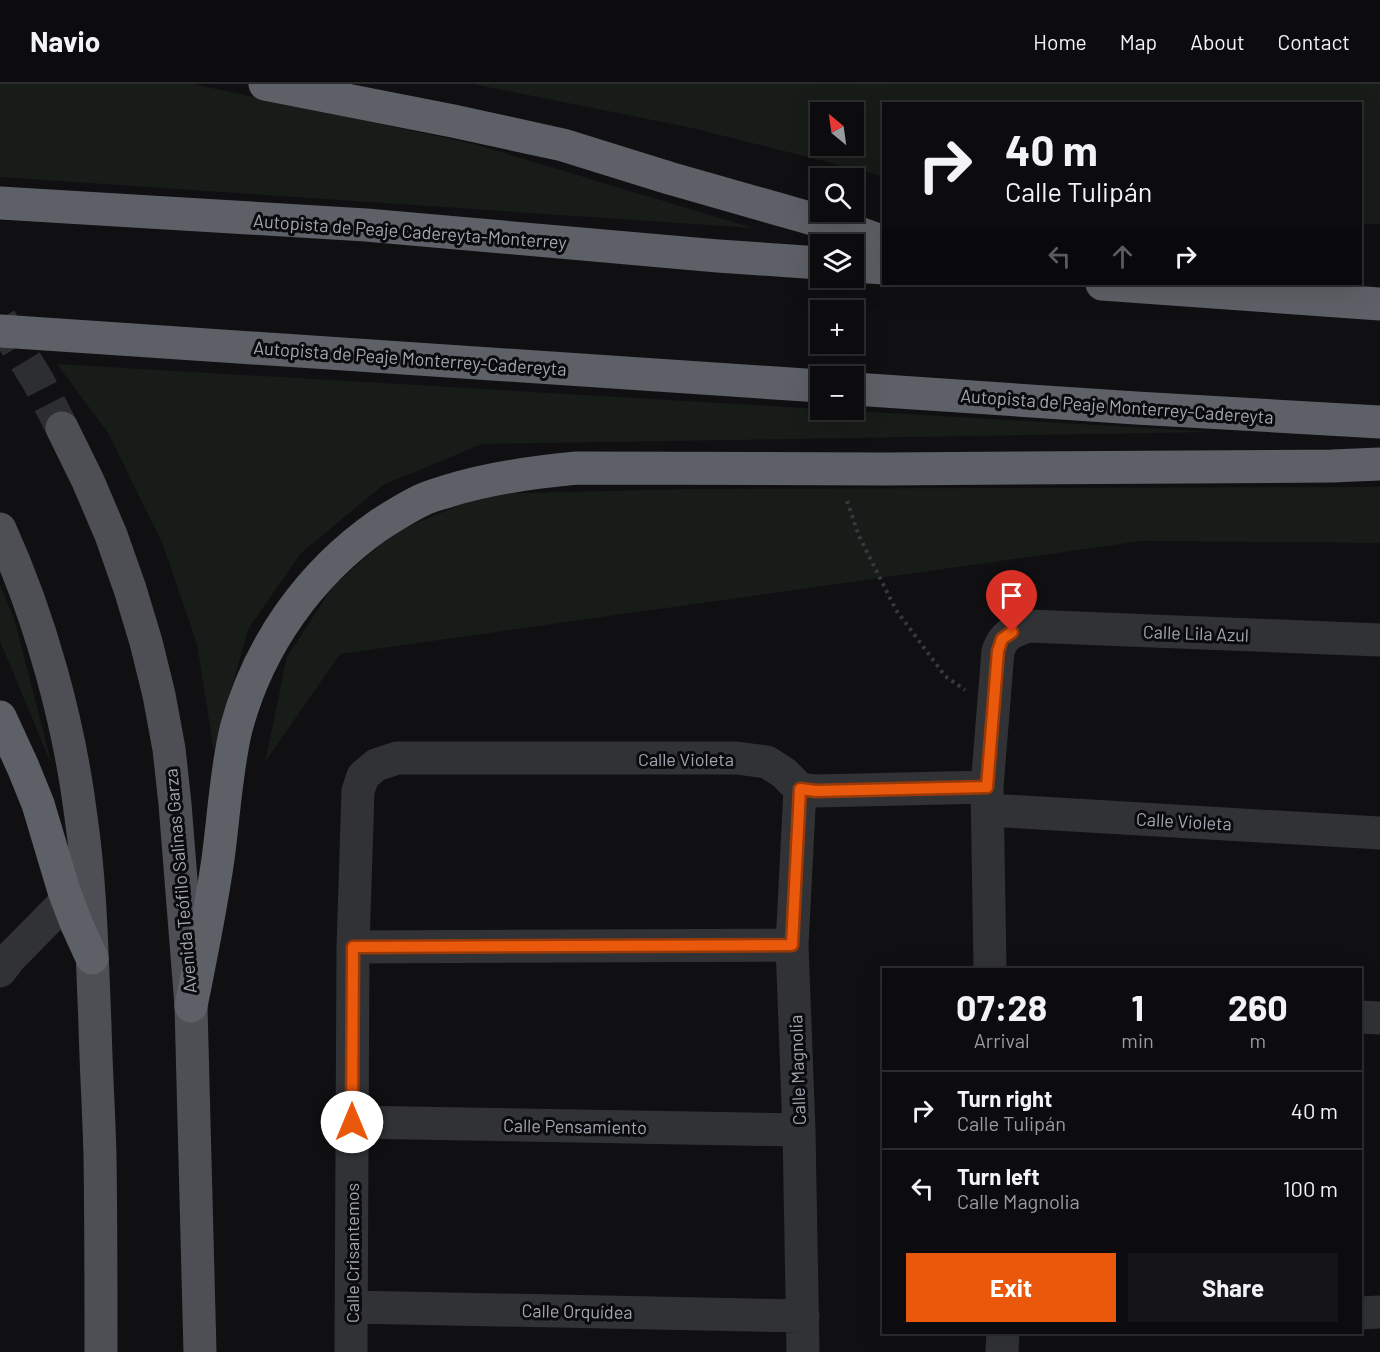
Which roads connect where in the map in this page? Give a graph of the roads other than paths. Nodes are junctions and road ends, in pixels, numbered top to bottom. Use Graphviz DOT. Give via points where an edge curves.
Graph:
graph roads {
  1 [pos="265,84"];
  2 [pos="0,203"];
  3 [pos="882,241"];
  4 [pos="810,262"];
  5 [pos="864,267"];
  6 [pos="882,268"];
  7 [pos="1116,285"];
  8 [pos="1380,289"];
  9 [pos="1309,299"];
  10 [pos="1380,304"];
  11 [pos="0,331"];
  12 [pos="810,385"];
  13 [pos="864,390"];
  14 [pos="1380,422"];
  15 [pos="63,428"];
  16 [pos="1380,464"];
  17 [pos="0,529"];
  18 [pos="1380,640"];
  19 [pos="0,717"];
  20 [pos="376,765"];
  21 [pos="800,789"];
  22 [pos="988,798"];
  23 [pos="1380,833"];
  24 [pos="67,900"];
  25 [pos="792,945"];
  26 [pos="353,947"];
  27 [pos="92,958"];
  28 [pos="990,968"];
  29 [pos="0,971"];
  30 [pos="191,1006"];
  31 [pos="1362,1017"];
  32 [pos="1380,1018"];
  33 [pos="352,1122"];
  34 [pos="799,1130"];
  35 [pos="352,1307"];
  36 [pos="1362,1312"];
  37 [pos="1380,1312"];
  38 [pos="803,1316"];
  39 [pos="1003,1334"];
  40 [pos="101,1352"];
  41 [pos="200,1352"];
  42 [pos="351,1352"];
  43 [pos="803,1352"];
  44 [pos="1002,1352"];
  1 -- 3 [label="highway" via="564,145"];
  2 -- 4 [label="highway, Autopista de Peaje Cadereyta-Monterrey" via="366,225"];
  5 -- 6 [label="highway"];
  7 -- 9 [label="highway"];
  8 -- 9 [label="highway"];
  9 -- 10 [label="highway"];
  11 -- 12 [label="highway, Autopista de Peaje Monterrey-Cadereyta"];
  13 -- 14 [label="highway, Autopista de Peaje Monterrey-Cadereyta"];
  15 -- 30 [label="main road, Avenida Teófilo Salinas Garza" via="115,546 159,695 175,804"];
  16 -- 30 [label="highway" via="577,468 495,478 423,499 366,534 317,579 276,634 260,664 236,728 229,761 218,860"];
  17 -- 27 [label="main road" via="44,648 72,760 81,817"];
  18 -- 22 [label="street, Calle Lila Azul" via="1028,626 1012,632 1002,639 998,651"];
  19 -- 24 [label="highway" via="38,804"];
  20 -- 21 [label="street, Calle Violeta" via="397,758 735,758 767,762"];
  20 -- 26 [label="street, Calle Crisantemos" via="363,776 358,791"];
  21 -- 22 [label="street, Calle Violeta"];
  21 -- 25 [label="street, Calle Magnolia"];
  22 -- 23 [label="street, Calle Violeta"];
  22 -- 28 [label="street"];
  24 -- 27 [label="highway"];
  24 -- 29 [label="street"];
  25 -- 26 [label="street"];
  25 -- 34 [label="street, Calle Magnolia"];
  26 -- 33 [label="street, Calle Crisantemos"];
  27 -- 40 [label="main road" via="100,1155"];
  30 -- 41 [label="main road, Avenida Teófilo Salinas Garza"];
  31 -- 32 [label="street"];
  33 -- 34 [label="street, Calle Pensamiento"];
  33 -- 35 [label="street, Calle Crisantemos"];
  34 -- 38 [label="street, Calle Magnolia"];
  35 -- 38 [label="street, Calle Orquídea"];
  35 -- 42 [label="street, Calle Crisantemos"];
  36 -- 37 [label="street"];
  38 -- 43 [label="street, Calle Magnolia"];
  39 -- 44 [label="street"];
}
